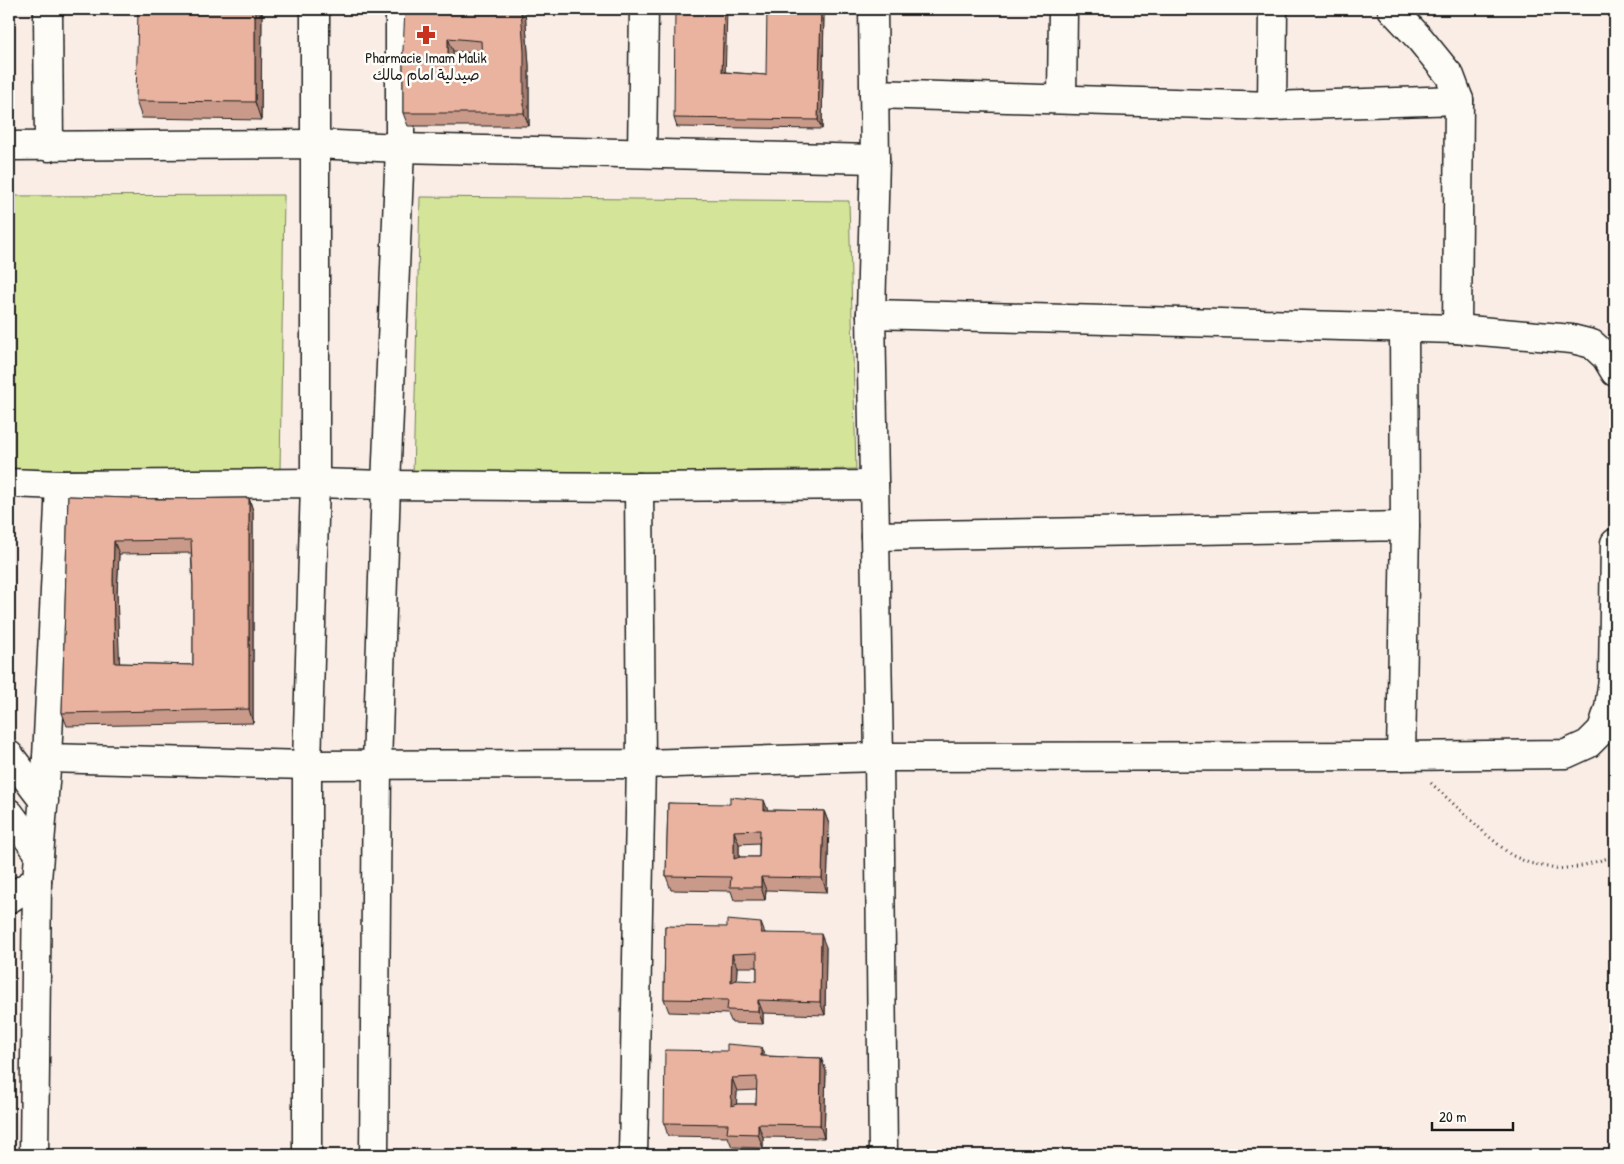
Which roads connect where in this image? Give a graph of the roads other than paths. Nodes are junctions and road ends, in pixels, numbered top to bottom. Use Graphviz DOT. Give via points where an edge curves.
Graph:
graph roads {
  1 [pos="48,9"];
  2 [pos="315,9"];
  3 [pos="400,9"];
  4 [pos="644,9"];
  5 [pos="873,9"];
  6 [pos="1063,9"];
  7 [pos="1274,9"];
  8 [pos="1392,9"];
  9 [pos="874,94"];
  10 [pos="1062,98"];
  11 [pos="1459,100"];
  12 [pos="1272,106"];
  13 [pos="315,144"];
  14 [pos="9,146"];
  15 [pos="49,147"];
  16 [pos="400,148"];
  17 [pos="642,153"];
  18 [pos="875,159"];
  19 [pos="871,314"];
  20 [pos="1404,328"];
  21 [pos="1457,329"];
  22 [pos="1615,372"];
  23 [pos="9,483"];
  24 [pos="316,483"];
  25 [pos="60,485"];
  26 [pos="386,485"];
  27 [pos="874,485"];
  28 [pos="639,487"];
  29 [pos="1405,526"];
  30 [pos="875,536"];
  31 [pos="1615,543"];
  32 [pos="9,755"];
  33 [pos="1401,756"];
  34 [pos="879,757"];
  35 [pos="47,758"];
  36 [pos="641,764"];
  37 [pos="307,765"];
  38 [pos="377,765"];
  39 [pos="44,801"];
  40 [pos="9,813"];
  41 [pos="39,853"];
  42 [pos="37,880"];
  43 [pos="9,900"];
  44 [pos="34,1155"];
  45 [pos="307,1155"];
  46 [pos="374,1155"];
  47 [pos="633,1155"];
  48 [pos="883,1155"];
  1 -- 15 [label="street"];
  2 -- 13 [label="street"];
  3 -- 16 [label="street"];
  4 -- 17 [label="street"];
  5 -- 9 [label="street"];
  6 -- 10 [label="street"];
  7 -- 12 [label="street"];
  8 -- 11 [label="street" via="1450,76"];
  9 -- 10 [label="street"];
  9 -- 18 [label="street"];
  10 -- 12 [label="street"];
  11 -- 12 [label="street"];
  11 -- 21 [label="street"];
  13 -- 15 [label="street"];
  13 -- 16 [label="street"];
  13 -- 24 [label="street"];
  14 -- 15 [label="street"];
  16 -- 17 [label="street"];
  16 -- 26 [label="street"];
  17 -- 18 [label="street"];
  18 -- 19 [label="street"];
  19 -- 20 [label="street"];
  19 -- 27 [label="street"];
  20 -- 21 [label="street"];
  20 -- 29 [label="street"];
  21 -- 22 [label="street" via="1572,339 1592,344 1606,357"];
  23 -- 25 [label="street"];
  24 -- 25 [label="street"];
  24 -- 26 [label="street"];
  24 -- 37 [label="street"];
  25 -- 35 [label="street"];
  26 -- 28 [label="street"];
  26 -- 38 [label="street"];
  27 -- 28 [label="street"];
  27 -- 30 [label="street"];
  28 -- 36 [label="street"];
  29 -- 30 [label="street"];
  29 -- 33 [label="street"];
  30 -- 34 [label="street"];
  31 -- 33 [label="street" via="1614,679 1602,730 1588,744 1566,754"];
  32 -- 39 [label="street"];
  33 -- 34 [label="street"];
  34 -- 36 [label="street"];
  34 -- 48 [label="street"];
  35 -- 37 [label="street"];
  35 -- 39 [label="street"];
  36 -- 38 [label="street"];
  36 -- 47 [label="street"];
  37 -- 38 [label="street"];
  37 -- 45 [label="street"];
  38 -- 46 [label="street"];
  39 -- 41 [label="street"];
  40 -- 41 [label="street"];
  41 -- 42 [label="street"];
  42 -- 43 [label="street"];
  42 -- 44 [label="street"];
}
